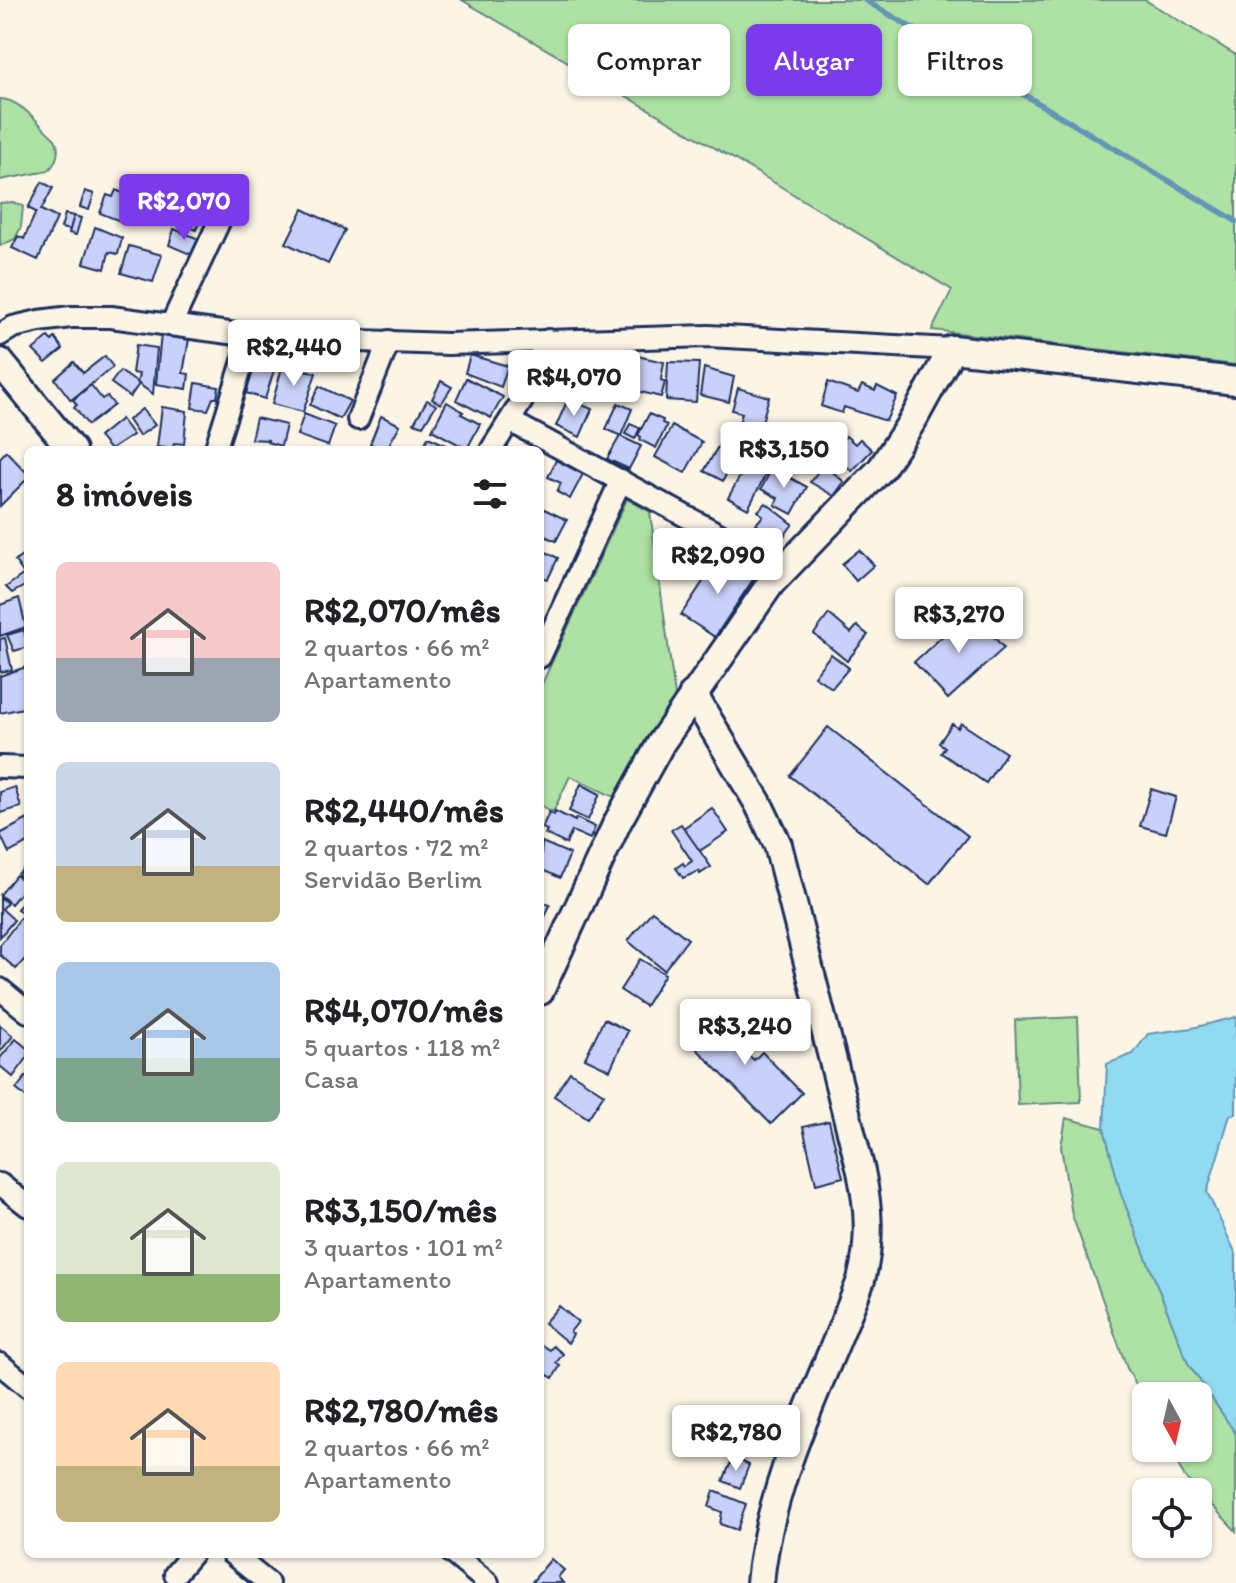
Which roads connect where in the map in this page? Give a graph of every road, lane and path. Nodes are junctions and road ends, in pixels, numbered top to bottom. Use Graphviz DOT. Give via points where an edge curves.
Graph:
graph roads {
  1 [pos="226,207"];
  2 [pos="171,325"];
  3 [pos="0,335"];
  4 [pos="251,336"];
  5 [pos="548,340"];
  6 [pos="389,341"];
  7 [pos="952,349"];
  8 [pos="0,362"];
  9 [pos="1236,381"];
  10 [pos="358,419"];
  11 [pos="510,421"];
  12 [pos="217,444"];
  13 [pos="69,446"];
  14 [pos="494,446"];
  15 [pos="621,480"];
  16 [pos="783,569"];
  17 [pos="544,648"];
  18 [pos="693,694"];
  19 [pos="0,767"];
  20 [pos="24,768"];
  21 [pos="544,982"];
  22 [pos="0,989"];
  23 [pos="24,1009"];
  24 [pos="0,1184"];
  25 [pos="24,1203"];
  26 [pos="0,1364"];
  27 [pos="24,1384"];
  28 [pos="189,1558"];
  29 [pos="237,1558"];
  30 [pos="458,1558"];
  31 [pos="175,1574"];
  32 [pos="268,1583"];
  33 [pos="488,1583"];
  34 [pos="760,1583"];
  1 -- 2 [label="street"];
  2 -- 3 [label="street" via="71,317 13,327"];
  2 -- 4 [label="street"];
  4 -- 6 [label="street"];
  4 -- 12 [label="street"];
  5 -- 6 [label="street"];
  5 -- 7 [label="street" via="708,336"];
  5 -- 11 [label="street"];
  6 -- 10 [label="street"];
  7 -- 9 [label="street"];
  7 -- 16 [label="street" via="881,469"];
  8 -- 13 [label="street"];
  11 -- 14 [label="street"];
  11 -- 15 [label="street"];
  15 -- 16 [label="street"];
  15 -- 17 [label="street"];
  16 -- 18 [label="street"];
  18 -- 21 [label="street" via="633,792"];
  18 -- 34 [label="street" via="778,845 869,1221 861,1280 784,1474"];
  19 -- 20 [label="street"];
  22 -- 23 [label="street"];
  24 -- 25 [label="street"];
  26 -- 27 [label="street"];
  28 -- 31 [label="street"];
  29 -- 32 [label="street"];
  30 -- 33 [label="street"];
}
